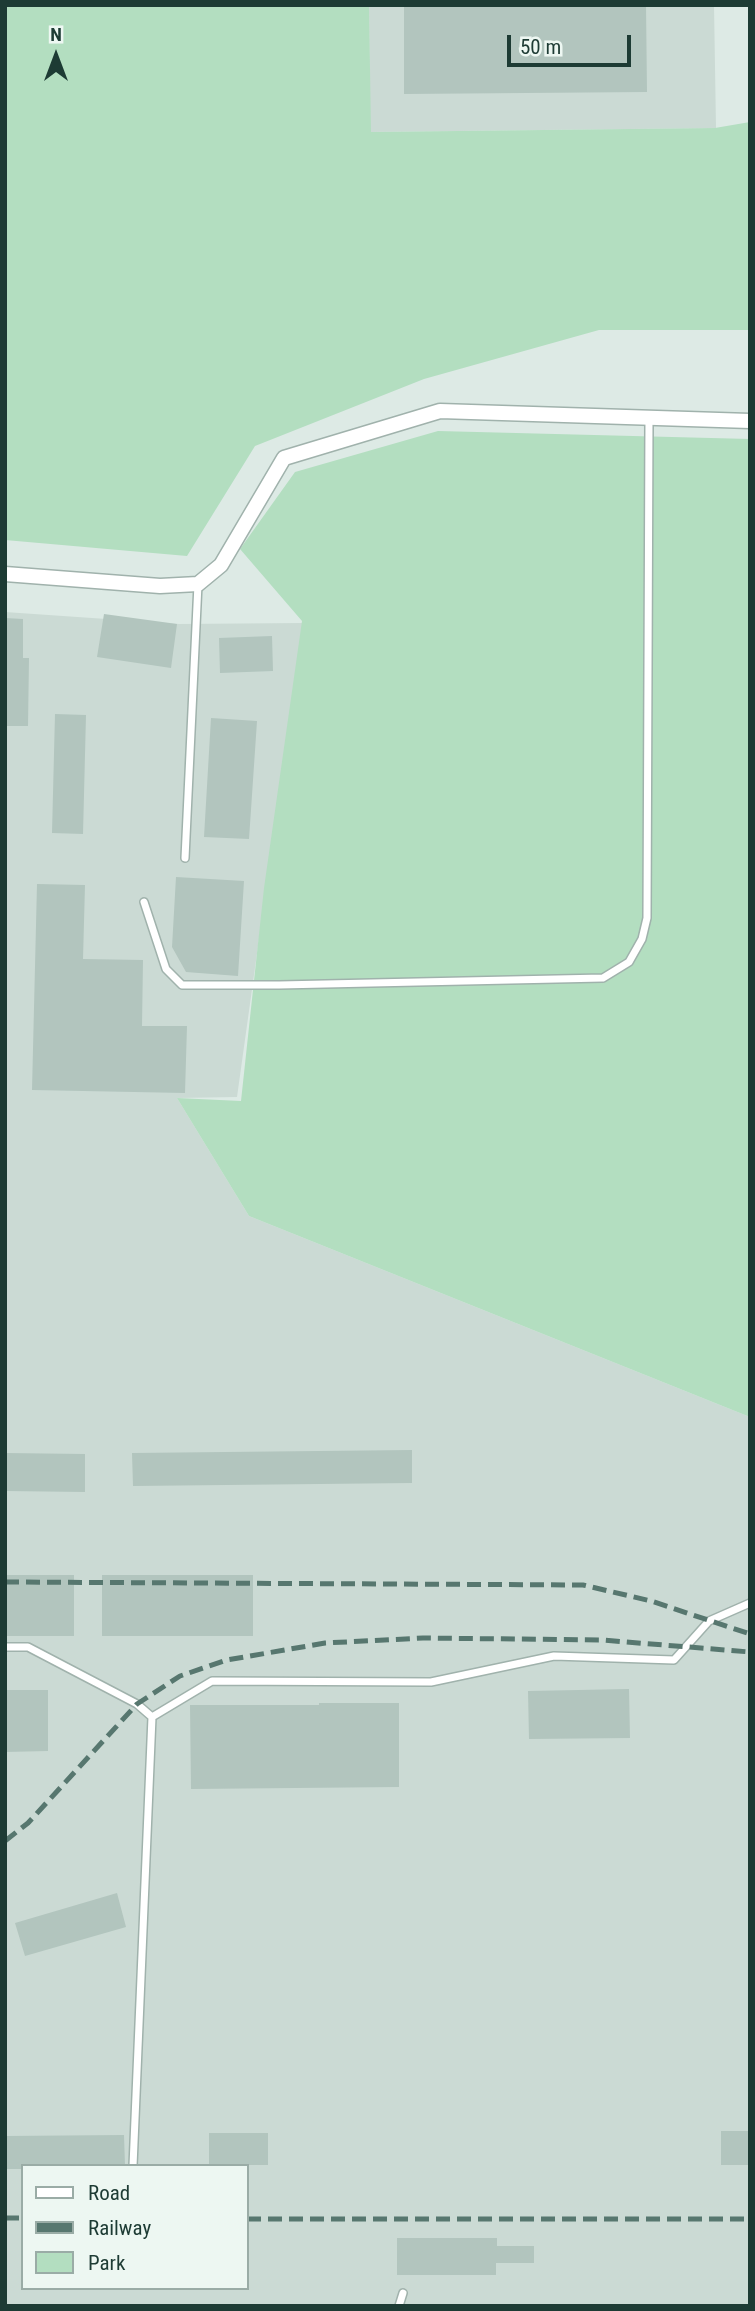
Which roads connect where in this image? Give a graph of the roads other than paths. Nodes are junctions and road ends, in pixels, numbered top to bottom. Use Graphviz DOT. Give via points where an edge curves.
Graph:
graph roads {
  1 [pos="649,418"];
  2 [pos="750,421"];
  3 [pos="5,573"];
  4 [pos="198,584"];
  5 [pos="185,858"];
  6 [pos="144,902"];
  7 [pos="750,1603"];
  8 [pos="5,1647"];
  9 [pos="152,1717"];
  10 [pos="133,2164"];
  11 [pos="403,2293"];
  12 [pos="399,2306"];
  1 -- 2 [label="street"];
  1 -- 4 [label="street" via="440,411 284,458 221,565"];
  1 -- 6 [label="lane" via="647,918 629,962 603,978 182,985 166,969"];
  3 -- 4 [label="street" via="160,586"];
  4 -- 5 [label="lane"];
  7 -- 9 [label="lane" via="709,1621 674,1660 554,1656 431,1682 212,1681"];
  8 -- 9 [label="lane" via="28,1647"];
  9 -- 10 [label="lane"];
  11 -- 12 [label="lane"];
}
